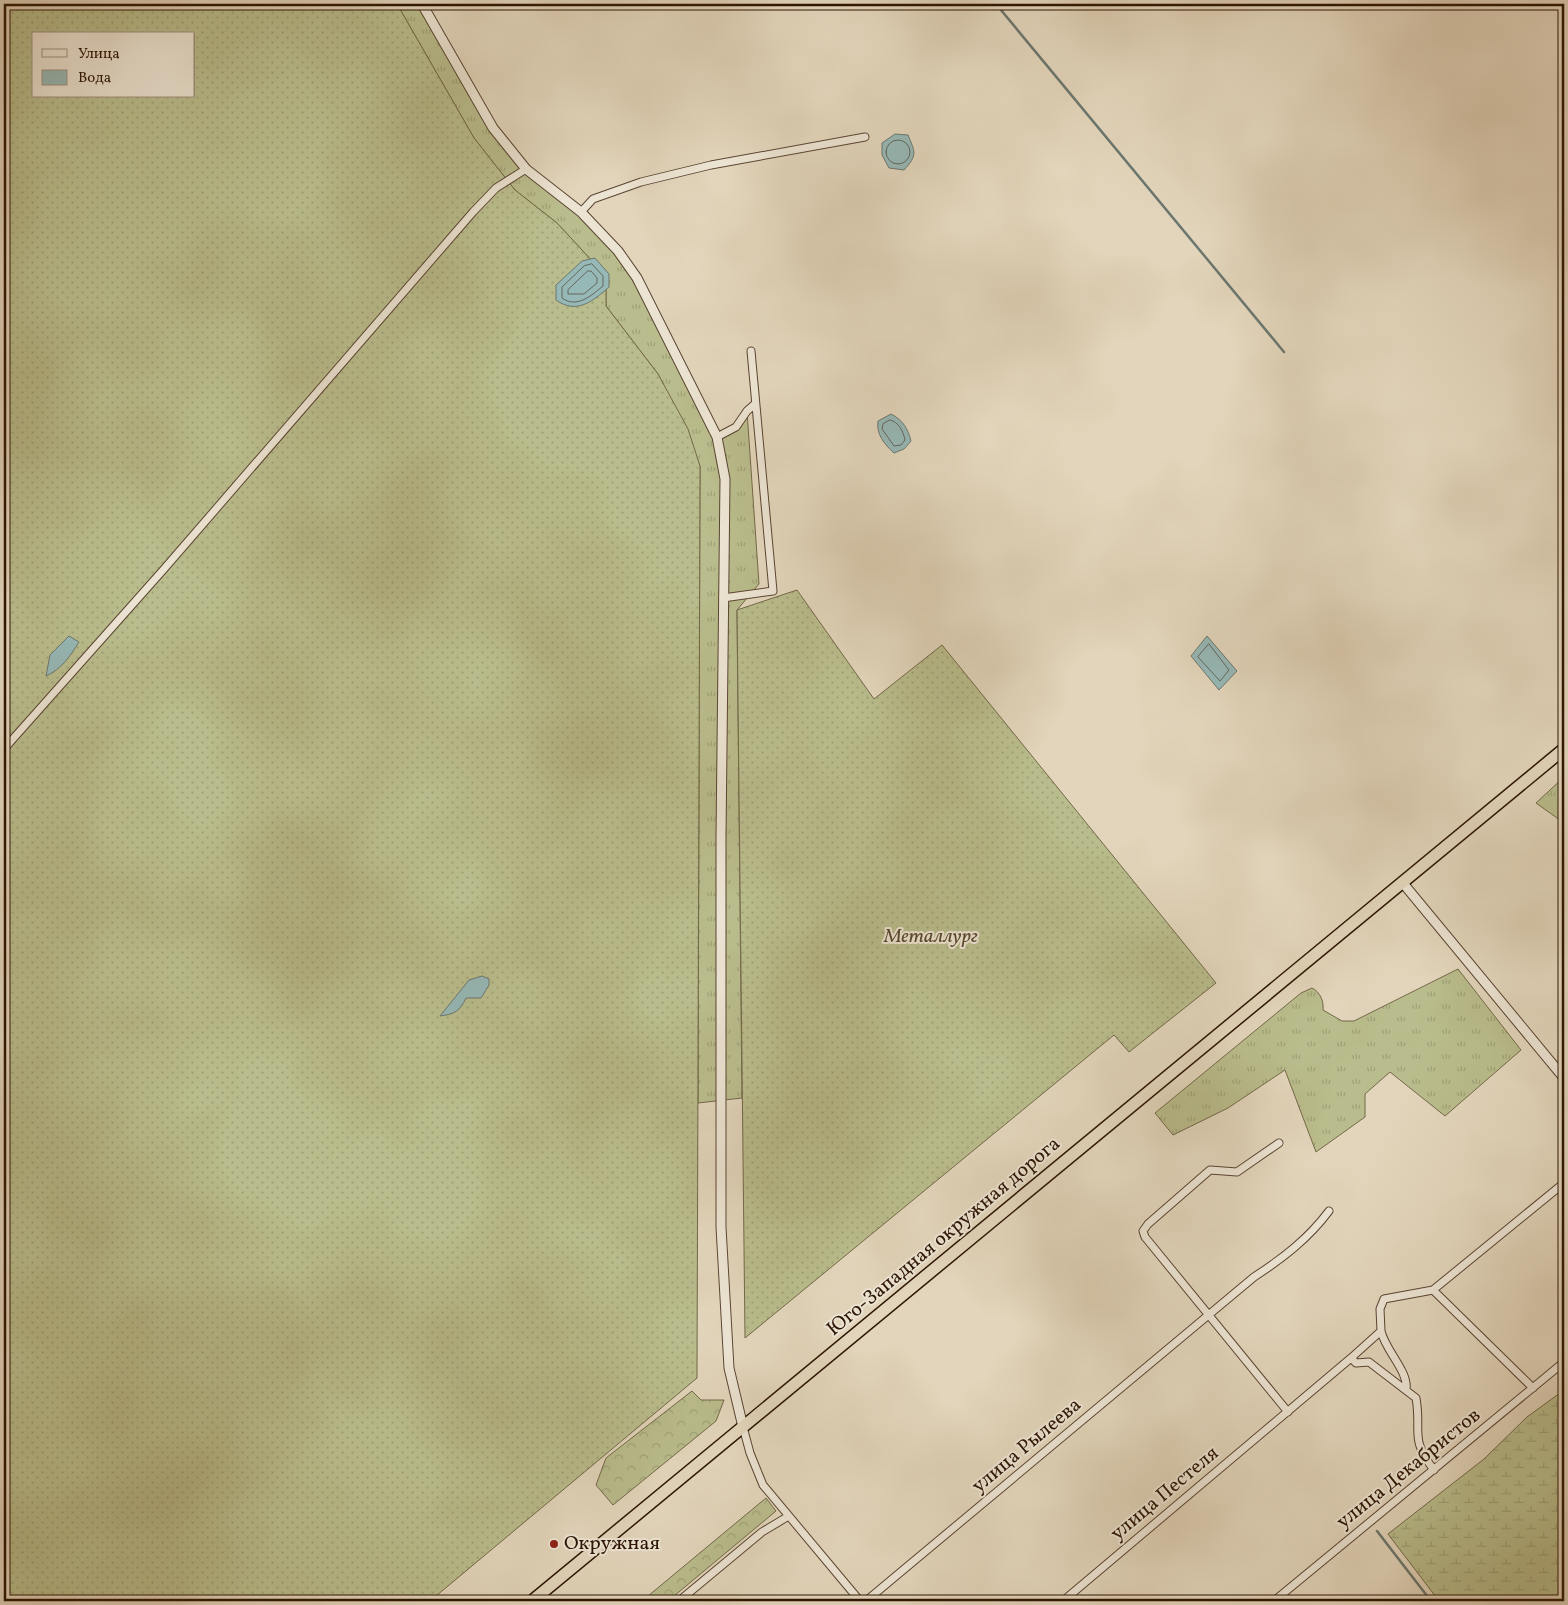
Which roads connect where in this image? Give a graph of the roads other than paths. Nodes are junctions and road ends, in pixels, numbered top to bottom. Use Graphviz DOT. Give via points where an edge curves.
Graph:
graph roads {
  1 [pos="422,4"];
  2 [pos="865,137"];
  3 [pos="526,169"];
  4 [pos="581,212"];
  5 [pos="751,351"];
  6 [pos="756,404"];
  7 [pos="717,437"];
  8 [pos="723,598"];
  9 [pos="4,748"];
  10 [pos="1564,749"];
  11 [pos="1402,882"];
  12 [pos="1564,1078"];
  13 [pos="1279,1143"];
  14 [pos="1564,1183"];
  15 [pos="1329,1211"];
  16 [pos="1433,1290"];
  17 [pos="1210,1316"];
  18 [pos="1382,1331"];
  19 [pos="1351,1358"];
  20 [pos="1564,1362"];
  21 [pos="1533,1388"];
  22 [pos="1406,1390"];
  23 [pos="1288,1412"];
  24 [pos="742,1427"];
  25 [pos="1434,1470"];
  26 [pos="787,1517"];
  27 [pos="532,1601"];
  28 [pos="679,1601"];
  29 [pos="860,1601"];
  30 [pos="866,1601"];
  31 [pos="1063,1601"];
  32 [pos="1274,1601"];
  1 -- 3 [label="street" via="493,128"];
  2 -- 4 [label="street" via="641,182 593,199"];
  3 -- 4 [label="street"];
  3 -- 9 [label="street" via="496,188 473,212 164,569"];
  4 -- 7 [label="street" via="618,251 637,278"];
  5 -- 6 [label="street"];
  6 -- 7 [label="street" via="736,427"];
  6 -- 8 [label="street" via="773,592"];
  7 -- 8 [label="street" via="725,479"];
  8 -- 24 [label="street" via="722,1227 729,1368"];
  10 -- 11 [label="highway"];
  11 -- 12 [label="street"];
  11 -- 24 [label="highway, Юго-Западная окружная дорога"];
  13 -- 17 [label="street" via="1238,1172 1210,1170 1143,1231 1145,1238"];
  14 -- 16 [label="street"];
  15 -- 17 [label="street, улица Рылеева" via="1315,1230 1286,1256 1254,1276"];
  16 -- 18 [label="street" via="1384,1299 1380,1309"];
  16 -- 21 [label="street"];
  17 -- 23 [label="street"];
  17 -- 30 [label="street, улица Рылеева"];
  18 -- 19 [label="street, улица Пестеля"];
  18 -- 22 [label="street" via="1384,1342 1405,1378"];
  19 -- 22 [label="street" via="1356,1363 1369,1362"];
  19 -- 23 [label="street, улица Пестеля"];
  20 -- 21 [label="street, улица Декабристов"];
  21 -- 25 [label="street, улица Декабристов"];
  22 -- 25 [label="street" via="1416,1398 1419,1450"];
  23 -- 31 [label="street, улица Пестеля"];
  24 -- 26 [label="street" via="763,1485"];
  24 -- 27 [label="highway, Юго-Западная окружная дорога"];
  25 -- 32 [label="street, улица Декабристов"];
  26 -- 28 [label="street" via="762,1532"];
  26 -- 29 [label="street"];
}
